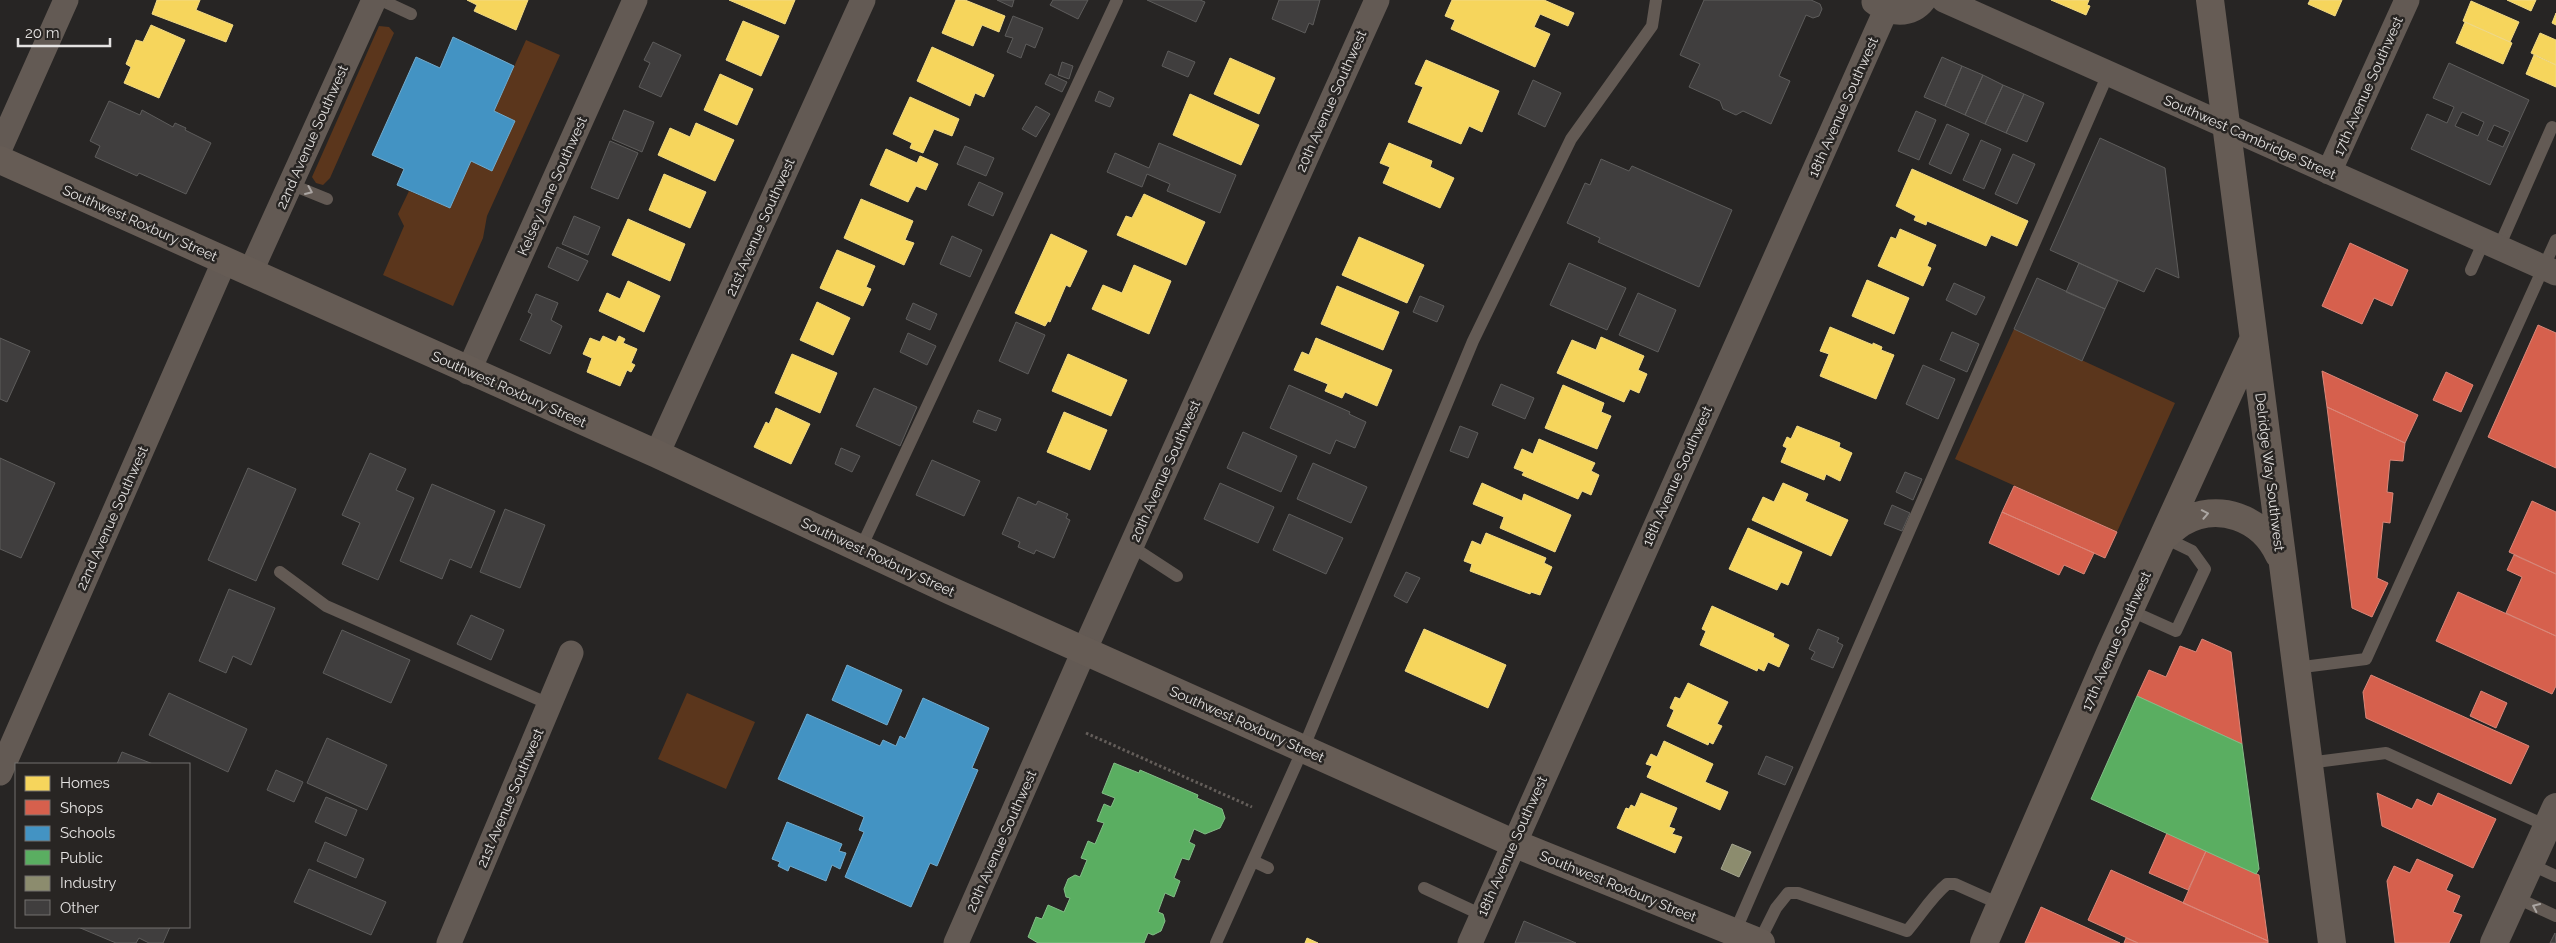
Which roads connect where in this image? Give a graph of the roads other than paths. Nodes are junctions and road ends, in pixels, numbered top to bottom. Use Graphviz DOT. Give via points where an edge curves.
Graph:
graph roads {
  1 [pos="66,0"];
  2 [pos="374,0"];
  3 [pos="381,0"];
  4 [pos="635,0"];
  5 [pos="863,0"];
  6 [pos="1117,0"];
  7 [pos="1376,0"];
  8 [pos="1656,0"];
  9 [pos="1924,0"];
  10 [pos="1944,0"];
  11 [pos="2210,0"];
  12 [pos="2407,0"];
  13 [pos="1880,5"];
  14 [pos="411,14"];
  15 [pos="2108,74"];
  16 [pos="2226,126"];
  17 [pos="2552,126"];
  18 [pos="0,148"];
  19 [pos="0,160"];
  20 [pos="2329,172"];
  21 [pos="290,184"];
  22 [pos="327,199"];
  23 [pos="2556,240"];
  24 [pos="2492,244"];
  25 [pos="224,262"];
  26 [pos="2471,270"];
  27 [pos="2550,270"];
  28 [pos="250,273"];
  29 [pos="2253,340"];
  30 [pos="468,372"];
  31 [pos="657,454"];
  32 [pos="2163,537"];
  33 [pos="1131,546"];
  34 [pos="860,550"];
  35 [pos="2282,559"];
  36 [pos="280,572"];
  37 [pos="1178,576"];
  38 [pos="2129,610"];
  39 [pos="1084,651"];
  40 [pos="571,653"];
  41 [pos="2295,668"];
  42 [pos="549,704"];
  43 [pos="1303,750"];
  44 [pos="2308,763"];
  45 [pos="0,773"];
  46 [pos="2552,817"];
  47 [pos="1513,844"];
  48 [pos="1253,861"];
  49 [pos="2530,864"];
  50 [pos="1268,868"];
  51 [pos="2556,876"];
  52 [pos="1424,888"];
  53 [pos="2515,897"];
  54 [pos="2002,905"];
  55 [pos="1482,915"];
  56 [pos="2556,916"];
  57 [pos="1746,940"];
  58 [pos="449,943"];
  59 [pos="956,943"];
  60 [pos="1216,943"];
  61 [pos="1470,943"];
  62 [pos="1984,943"];
  63 [pos="2332,943"];
  64 [pos="2494,943"];
  1 -- 18 [label="street"];
  2 -- 21 [label="street, 22nd Avenue Southwest"];
  3 -- 14 [label="lane"];
  4 -- 30 [label="street, Kelsey Lane Southwest"];
  5 -- 31 [label="street, 21st Avenue Southwest"];
  6 -- 34 [label="lane"];
  7 -- 33 [label="street, 20th Avenue Southwest"];
  8 -- 43 [label="lane" via="1652,26 1571,139 1473,341"];
  9 -- 13 [label="street" via="1912,10 1902,13"];
  10 -- 15 [label="street, Southwest Cambridge Street"];
  11 -- 16 [label="main road, Delridge Way Southwest"];
  12 -- 20 [label="street, 17th Avenue Southwest"];
  13 -- 47 [label="street, 18th Avenue Southwest"];
  15 -- 16 [label="street, Southwest Cambridge Street"];
  15 -- 57 [label="lane"];
  16 -- 20 [label="street, Southwest Cambridge Street"];
  16 -- 29 [label="main road, Delridge Way Southwest"];
  17 -- 24 [label="lane"];
  19 -- 25 [label="main road, Southwest Roxbury Street"];
  20 -- 24 [label="street, Southwest Cambridge Street"];
  21 -- 22 [label="lane, one-way"];
  21 -- 28 [label="street, 22nd Avenue Southwest"];
  23 -- 27 [label="lane"];
  24 -- 26 [label="lane"];
  24 -- 27 [label="street, Southwest Cambridge Street"];
  25 -- 28 [label="main road, Southwest Roxbury Street"];
  25 -- 45 [label="street, 22nd Avenue Southwest"];
  27 -- 41 [label="lane" via="2366,659"];
  28 -- 30 [label="main road, Southwest Roxbury Street"];
  29 -- 32 [label="main road, 17th Avenue Southwest"];
  29 -- 35 [label="main road, Delridge Way Southwest"];
  30 -- 31 [label="main road, Southwest Roxbury Street"];
  31 -- 34 [label="main road, Southwest Roxbury Street"];
  32 -- 35 [label="main road, one-way" via="2197,516 2232,514 2262,530"];
  32 -- 38 [label="main road, 17th Avenue Southwest"];
  32 -- 38 [label="lane" via="2192,551 2204,569 2176,631"];
  33 -- 37 [label="lane"];
  33 -- 39 [label="street, 20th Avenue Southwest"];
  34 -- 39 [label="main road, Southwest Roxbury Street"];
  35 -- 41 [label="main road, Delridge Way Southwest"];
  36 -- 42 [label="lane" via="326,606"];
  38 -- 54 [label="main road, 17th Avenue Southwest"];
  39 -- 43 [label="main road, Southwest Roxbury Street"];
  39 -- 59 [label="street, 20th Avenue Southwest"];
  40 -- 42 [label="street, 21st Avenue Southwest"];
  41 -- 44 [label="main road, Delridge Way Southwest"];
  42 -- 58 [label="street, 21st Avenue Southwest"];
  43 -- 47 [label="main road, Southwest Roxbury Street"];
  43 -- 48 [label="lane"];
  44 -- 46 [label="lane" via="2386,753"];
  44 -- 63 [label="main road, Delridge Way Southwest"];
  46 -- 49 [label="street"];
  47 -- 55 [label="street, 18th Avenue Southwest"];
  47 -- 57 [label="main road, Southwest Roxbury Street"];
  48 -- 50 [label="lane"];
  48 -- 60 [label="lane"];
  49 -- 51 [label="lane"];
  49 -- 53 [label="street"];
  52 -- 55 [label="lane"];
  56 -- 53 [label="lane, one-way"];
  53 -- 64 [label="street"];
  54 -- 57 [label="lane" via="1955,884 1947,884 1932,896 1908,931 1798,893 1788,894"];
  54 -- 62 [label="main road, 17th Avenue Southwest"];
  55 -- 61 [label="street, 18th Avenue Southwest"];
}
